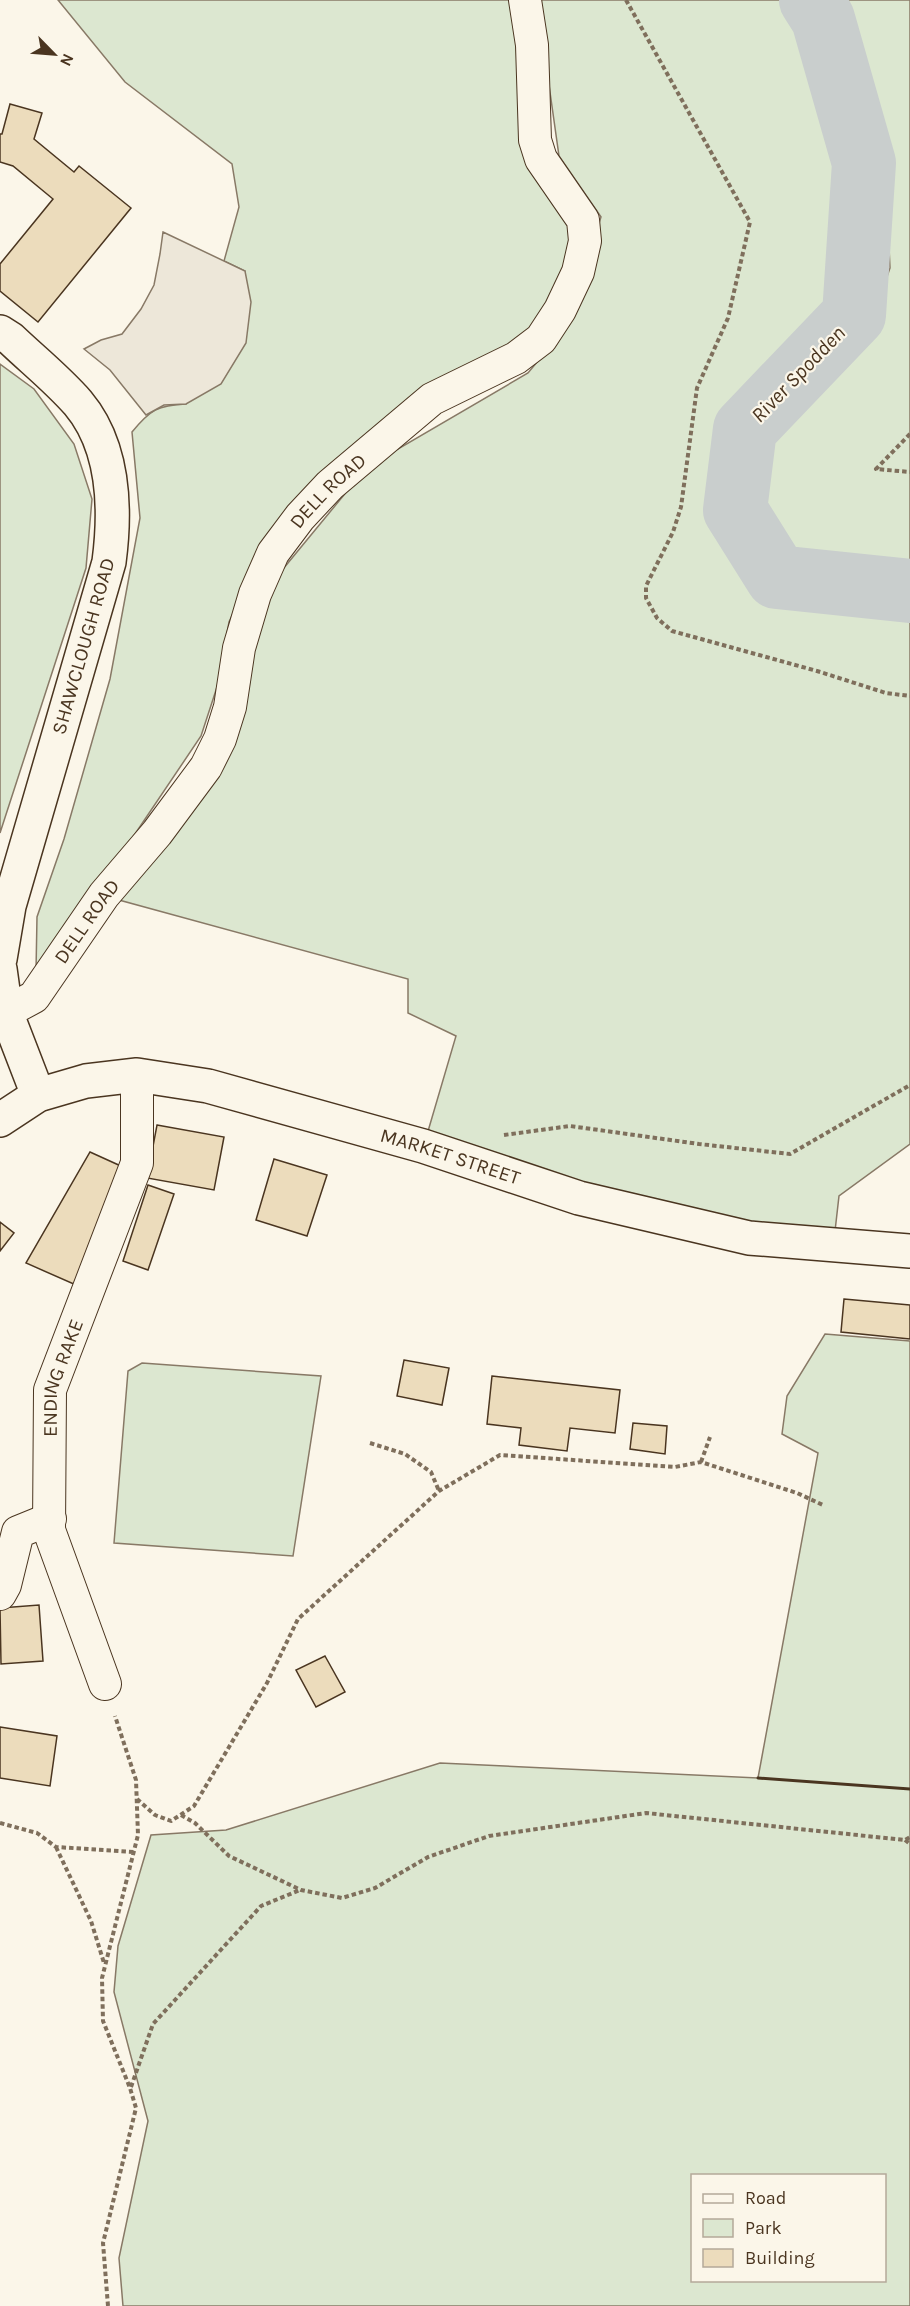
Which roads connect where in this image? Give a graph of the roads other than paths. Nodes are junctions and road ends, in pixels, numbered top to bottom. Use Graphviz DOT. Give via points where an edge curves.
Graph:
graph roads {
  1 [pos="525,0"];
  2 [pos="0,332"];
  3 [pos="0,959"];
  4 [pos="0,969"];
  5 [pos="6,1012"];
  6 [pos="137,1075"];
  7 [pos="38,1095"];
  8 [pos="0,1120"];
  9 [pos="910,1251"];
  10 [pos="50,1519"];
  11 [pos="0,1594"];
  12 [pos="105,1684"];
  1 -- 5 [label="street, DELL ROAD" via="532,45 535,140 541,159 584,220 585,241 578,272 560,310 541,339 516,358 432,399 330,485 300,517 273,553 255,594 239,648 230,707 206,767 104,895 34,997"];
  2 -- 3 [label="main road, SHAWCLOUGH ROAD" via="78,404 100,438 111,482 114,523 109,562 9,906"];
  4 -- 5 [label="main road"];
  5 -- 7 [label="main road"];
  6 -- 7 [label="main road, MARKET STREET" via="86,1081"];
  6 -- 9 [label="main road, MARKET STREET" via="208,1086 423,1146 579,1198 738,1235"];
  6 -- 10 [label="street, ENDING RAKE" via="137,1163 50,1390"];
  7 -- 8 [label="main road, MARKET STREET"];
  10 -- 11 [label="street" via="18,1532"];
  10 -- 12 [label="street, ENDING RAKE" via="49,1530"];
}
